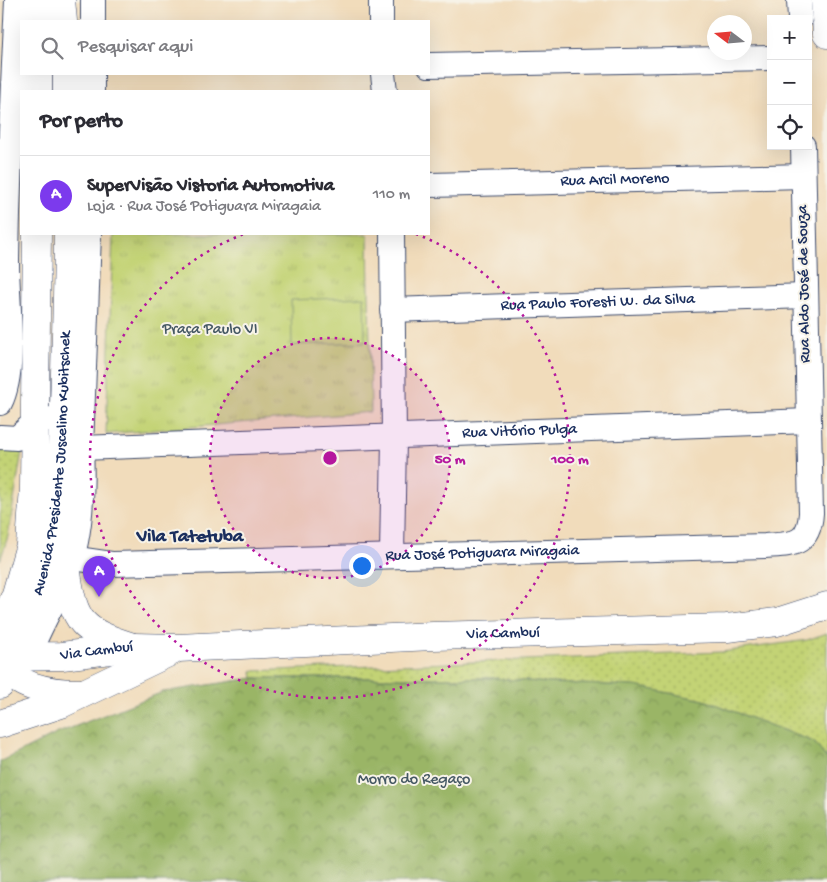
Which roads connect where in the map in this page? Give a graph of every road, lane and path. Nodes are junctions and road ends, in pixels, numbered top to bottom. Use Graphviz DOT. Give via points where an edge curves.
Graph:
graph roads {
  1 [pos="17,0"];
  2 [pos="40,0"];
  3 [pos="61,0"];
  4 [pos="93,0"];
  5 [pos="381,0"];
  6 [pos="799,0"];
  7 [pos="824,0"];
  8 [pos="800,15"];
  9 [pos="39,20"];
  10 [pos="63,20"];
  11 [pos="93,20"];
  12 [pos="381,20"];
  13 [pos="827,34"];
  14 [pos="767,58"];
  15 [pos="430,65"];
  16 [pos="38,75"];
  17 [pos="67,75"];
  18 [pos="92,75"];
  19 [pos="383,75"];
  20 [pos="38,90"];
  21 [pos="67,90"];
  22 [pos="92,90"];
  23 [pos="385,90"];
  24 [pos="803,150"];
  25 [pos="803,176"];
  26 [pos="430,184"];
  27 [pos="8,226"];
  28 [pos="37,235"];
  29 [pos="68,235"];
  30 [pos="89,235"];
  31 [pos="392,235"];
  32 [pos="78,261"];
  33 [pos="37,262"];
  34 [pos="805,296"];
  35 [pos="392,310"];
  36 [pos="0,403"];
  37 [pos="73,409"];
  38 [pos="808,422"];
  39 [pos="34,423"];
  40 [pos="0,437"];
  41 [pos="394,438"];
  42 [pos="81,448"];
  43 [pos="802,539"];
  44 [pos="392,555"];
  45 [pos="69,566"];
  46 [pos="827,606"];
  47 [pos="0,633"];
  48 [pos="134,647"];
  49 [pos="178,648"];
  50 [pos="7,667"];
  51 [pos="84,693"];
  52 [pos="0,724"];
  1 -- 27 [label="street" via="7,111"];
  2 -- 9 [label="main road"];
  3 -- 10 [label="main road"];
  4 -- 11 [label="street"];
  5 -- 12 [label="street"];
  6 -- 8 [label="street"];
  7 -- 13 [label="main road"];
  14 -- 15 [label="street"];
  16 -- 20 [label="main road"];
  17 -- 21 [label="main road"];
  18 -- 22 [label="street"];
  19 -- 23 [label="street"];
  24 -- 25 [label="street, Rua Aldo José de Souza"];
  25 -- 26 [label="street, Rua Arcil Moreno"];
  25 -- 34 [label="street, Rua Aldo José de Souza"];
  27 -- 33 [label="street" via="23,249"];
  27 -- 36 [label="street" via="10,347 5,394"];
  28 -- 33 [label="main road, Avenida Presidente Juscelino Kubitschek"];
  29 -- 32 [label="main road, Avenida Presidente Juscelino Kubitschek"];
  30 -- 32 [label="street"];
  31 -- 35 [label="street"];
  32 -- 33 [label="street"];
  32 -- 37 [label="main road, Avenida Presidente Juscelino Kubitschek"];
  33 -- 39 [label="main road, Avenida Presidente Juscelino Kubitschek"];
  34 -- 35 [label="street, Rua Paulo Foresti W. da Silva"];
  34 -- 38 [label="street, Rua Aldo José de Souza"];
  35 -- 41 [label="street"];
  37 -- 39 [label="street"];
  37 -- 42 [label="street"];
  37 -- 50 [label="main road, Avenida Presidente Juscelino Kubitschek" via="51,550 42,582"];
  38 -- 41 [label="street, Rua Vitório Pulga"];
  38 -- 43 [label="street, Rua Aldo José de Souza" via="811,524"];
  39 -- 40 [label="street" via="17,438"];
  39 -- 47 [label="main road, Avenida Presidente Juscelino Kubitschek" via="30,545 16,594"];
  41 -- 42 [label="street, Rua Vitório Pulga"];
  41 -- 44 [label="street"];
  42 -- 45 [label="street" via="83,481"];
  43 -- 44 [label="street, Rua José Potiguara Miragaia" via="765,546"];
  44 -- 45 [label="street, Rua José Potiguara Miragaia"];
  45 -- 48 [label="main road" via="73,609 82,623 100,636"];
  45 -- 50 [label="street"];
  46 -- 49 [label="main road, Via Cambuí" via="777,622 727,628 433,636"];
  48 -- 49 [label="main road, Via Cambuí"];
  48 -- 50 [label="main road, Via Cambuí"];
  49 -- 51 [label="main road, Via Cambuí"];
  50 -- 51 [label="main road" via="46,690"];
  51 -- 52 [label="main road, Via Cambuí"];
}
